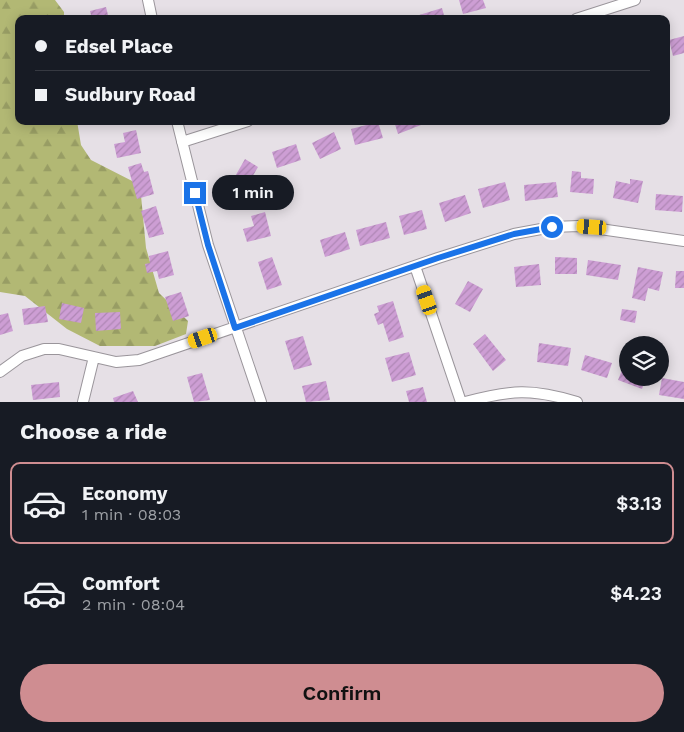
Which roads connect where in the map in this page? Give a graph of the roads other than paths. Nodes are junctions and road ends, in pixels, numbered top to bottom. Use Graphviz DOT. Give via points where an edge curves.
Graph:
graph roads {
  1 [pos="148,0"];
  2 [pos="635,0"];
  3 [pos="151,15"];
  4 [pos="588,15"];
  5 [pos="178,125"];
  6 [pos="235,125"];
  7 [pos="182,142"];
  8 [pos="684,241"];
  9 [pos="416,266"];
  10 [pos="235,328"];
  11 [pos="94,357"];
  12 [pos="0,372"];
  13 [pos="83,402"];
  14 [pos="261,402"];
  15 [pos="461,402"];
  16 [pos="465,402"];
  17 [pos="577,402"];
  1 -- 3 [label="street"];
  2 -- 4 [label="street"];
  5 -- 7 [label="street"];
  6 -- 7 [label="street"];
  7 -- 10 [label="street" via="208,245"];
  8 -- 9 [label="street" via="592,227 552,227 514,234"];
  9 -- 10 [label="street"];
  9 -- 15 [label="street"];
  10 -- 11 [label="street" via="139,360 116,362"];
  10 -- 14 [label="street"];
  11 -- 12 [label="street" via="44,349 22,356"];
  11 -- 13 [label="street"];
  16 -- 17 [label="street" via="495,394 529,391"];
}
